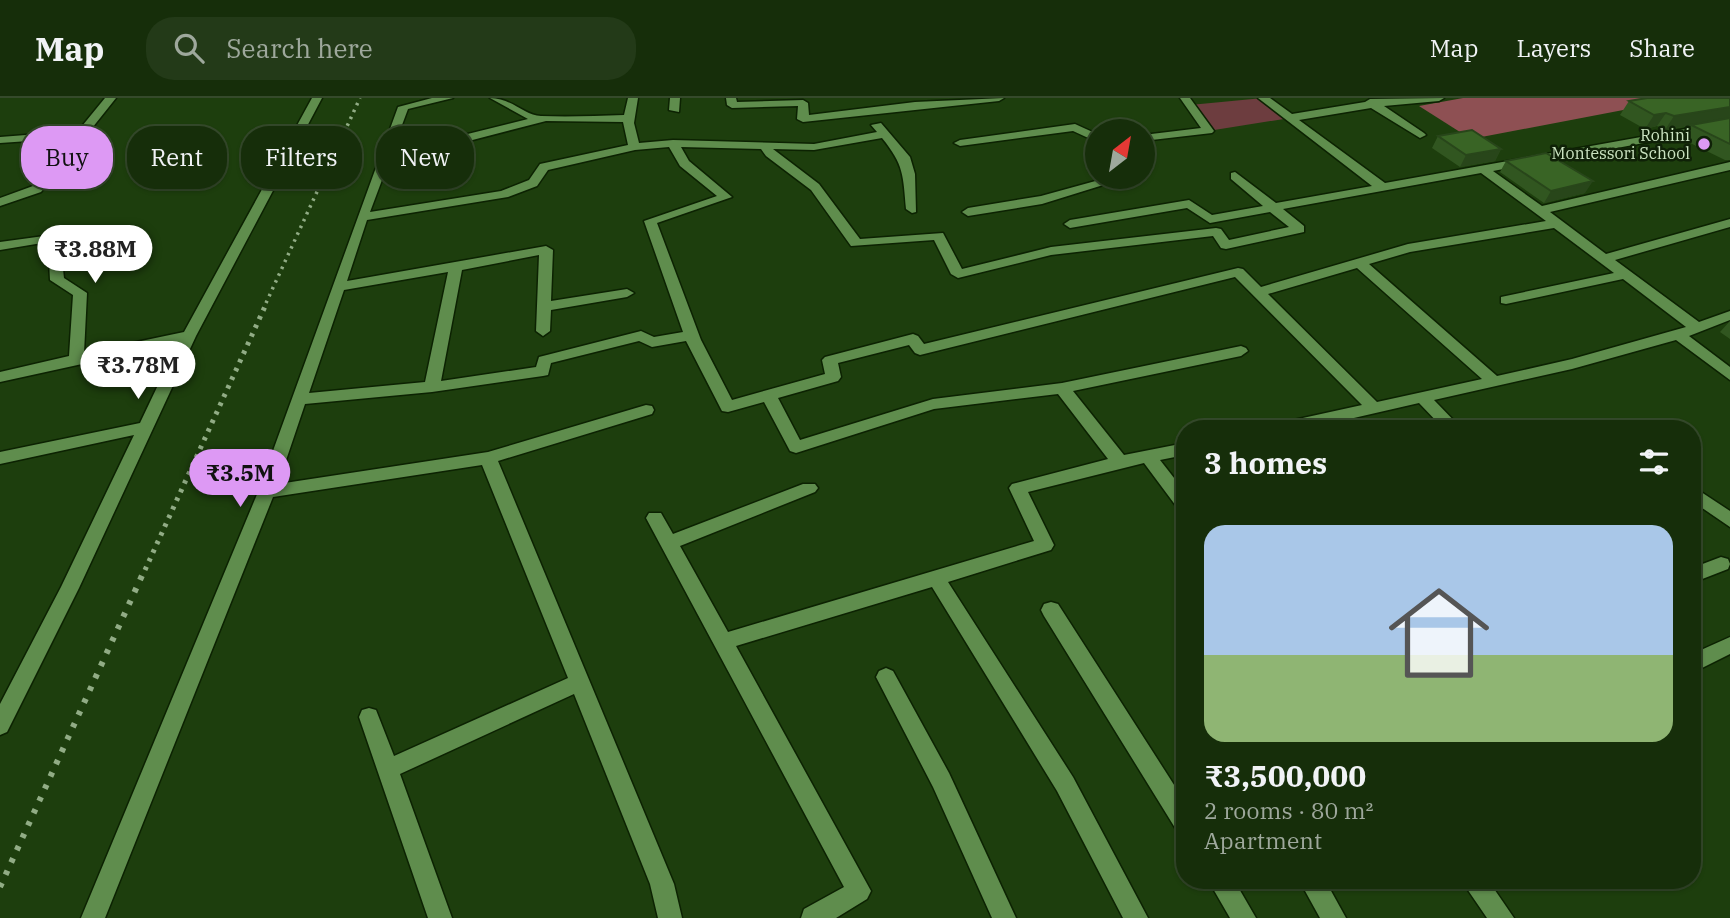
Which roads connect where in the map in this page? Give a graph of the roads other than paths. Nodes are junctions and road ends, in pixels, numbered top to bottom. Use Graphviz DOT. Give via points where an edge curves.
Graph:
graph roads {
  1 [pos="111,98"];
  2 [pos="317,98"];
  3 [pos="448,98"];
  4 [pos="495,98"];
  5 [pos="633,98"];
  6 [pos="731,98"];
  7 [pos="999,98"];
  8 [pos="1185,98"];
  9 [pos="1263,98"];
  10 [pos="1439,98"];
  11 [pos="1368,101"];
  12 [pos="867,111"];
  13 [pos="629,118"];
  14 [pos="1290,118"];
  15 [pos="538,120"];
  16 [pos="1730,125"];
  17 [pos="88,126"];
  18 [pos="396,126"];
  19 [pos="1085,132"];
  20 [pos="884,134"];
  21 [pos="1420,135"];
  22 [pos="474,136"];
  23 [pos="1155,137"];
  24 [pos="21,138"];
  25 [pos="0,140"];
  26 [pos="960,143"];
  27 [pos="673,144"];
  28 [pos="765,145"];
  29 [pos="635,147"];
  30 [pos="1730,166"];
  31 [pos="1482,168"];
  32 [pos="1235,176"];
  33 [pos="376,178"];
  34 [pos="1382,187"];
  35 [pos="1085,188"];
  36 [pos="37,189"];
  37 [pos="0,202"];
  38 [pos="1272,208"];
  39 [pos="912,209"];
  40 [pos="1542,210"];
  41 [pos="968,212"];
  42 [pos="362,217"];
  43 [pos="1559,223"];
  44 [pos="1730,223"];
  45 [pos="1070,224"];
  46 [pos="0,246"];
  47 [pos="1606,258"];
  48 [pos="1360,263"];
  49 [pos="456,267"];
  50 [pos="1627,274"];
  51 [pos="338,286"];
  52 [pos="627,293"];
  53 [pos="1258,293"];
  54 [pos="1506,300"];
  55 [pos="544,307"];
  56 [pos="1730,315"];
  57 [pos="1695,326"];
  58 [pos="543,331"];
  59 [pos="692,335"];
  60 [pos="1678,335"];
  61 [pos="190,336"];
  62 [pos="1241,351"];
  63 [pos="76,359"];
  64 [pos="1730,375"];
  65 [pos="0,377"];
  66 [pos="1495,382"];
  67 [pos="432,387"];
  68 [pos="1062,388"];
  69 [pos="768,395"];
  70 [pos="1423,398"];
  71 [pos="300,400"];
  72 [pos="1375,409"];
  73 [pos="646,410"];
  74 [pos="1322,420"];
  75 [pos="1445,420"];
  76 [pos="146,427"];
  77 [pos="1176,451"];
  78 [pos="1147,456"];
  79 [pos="0,458"];
  80 [pos="488,458"];
  81 [pos="1120,462"];
  82 [pos="809,488"];
  83 [pos="267,492"];
  84 [pos="1176,493"];
  85 [pos="1701,499"];
  86 [pos="655,518"];
  87 [pos="1730,520"];
  88 [pos="668,543"];
  89 [pos="1721,564"];
  90 [pos="1701,572"];
  91 [pos="936,578"];
  92 [pos="1051,610"];
  93 [pos="723,642"];
  94 [pos="1730,645"];
  95 [pos="1701,660"];
  96 [pos="886,677"];
  97 [pos="580,682"];
  98 [pos="369,717"];
  99 [pos="0,725"];
  100 [pos="388,769"];
  101 [pos="1176,809"];
  102 [pos="1226,889"];
  103 [pos="1316,889"];
  104 [pos="1480,889"];
  105 [pos="93,918"];
  106 [pos="440,918"];
  107 [pos="670,918"];
  108 [pos="813,918"];
  109 [pos="1004,918"];
  110 [pos="1136,918"];
  111 [pos="1244,918"];
  112 [pos="1334,918"];
  113 [pos="1502,918"];
  1 -- 17 [label="street"];
  2 -- 61 [label="street"];
  3 -- 18 [label="street" via="403,107"];
  4 -- 15 [label="street"];
  5 -- 13 [label="street"];
  6 -- 12 [label="street" via="732,105 803,103 803,119"];
  7 -- 12 [label="street"];
  8 -- 23 [label="street" via="1208,131"];
  9 -- 14 [label="street"];
  10 -- 11 [label="street"];
  11 -- 14 [label="street"];
  11 -- 21 [label="street"];
  12 -- 20 [label="street"];
  13 -- 15 [label="street"];
  13 -- 29 [label="street" via="629,136"];
  14 -- 34 [label="street"];
  15 -- 22 [label="street"];
  16 -- 31 [label="street"];
  19 -- 26 [label="street" via="1075,127"];
  20 -- 28 [label="street" via="814,147"];
  20 -- 39 [label="street" via="904,157"];
  24 -- 25 [label="street"];
  27 -- 28 [label="street"];
  27 -- 29 [label="street"];
  27 -- 59 [label="street" via="684,163 726,197 650,221"];
  28 -- 38 [label="street" via="770,154 815,187 856,243 938,236 958,274 1051,251 1216,232 1226,245 1298,229"];
  29 -- 42 [label="street" via="544,167 533,183 504,194"];
  30 -- 40 [label="street"];
  31 -- 34 [label="street"];
  31 -- 40 [label="street"];
  32 -- 38 [label="street"];
  33 -- 42 [label="street"];
  34 -- 38 [label="street"];
  35 -- 41 [label="street"];
  36 -- 37 [label="street"];
  38 -- 45 [label="street" via="1210,219 1189,204"];
  40 -- 43 [label="street"];
  42 -- 51 [label="street"];
  43 -- 47 [label="street"];
  43 -- 48 [label="street" via="1408,248"];
  44 -- 47 [label="street"];
  46 -- 63 [label="street" via="54,237 57,280 80,293"];
  47 -- 50 [label="street"];
  48 -- 53 [label="street"];
  48 -- 66 [label="street"];
  49 -- 51 [label="street"];
  49 -- 55 [label="street" via="546,250"];
  49 -- 67 [label="street"];
  50 -- 54 [label="street"];
  50 -- 57 [label="street"];
  51 -- 71 [label="street"];
  52 -- 55 [label="street"];
  53 -- 69 [label="street" via="1238,272 920,350 914,339 830,360 833,377"];
  53 -- 72 [label="street"];
  55 -- 58 [label="street"];
  56 -- 57 [label="street"];
  57 -- 60 [label="street"];
  59 -- 67 [label="street" via="652,342 641,336 544,360 543,371"];
  59 -- 69 [label="street" via="728,407"];
  60 -- 64 [label="street"];
  60 -- 66 [label="street"];
  61 -- 63 [label="street"];
  61 -- 76 [label="street"];
  62 -- 68 [label="street"];
  63 -- 65 [label="street"];
  66 -- 70 [label="street"];
  67 -- 71 [label="street"];
  68 -- 69 [label="street" via="933,404 796,447"];
  68 -- 81 [label="street"];
  70 -- 72 [label="street"];
  70 -- 75 [label="street"];
  71 -- 83 [label="street"];
  72 -- 74 [label="street"];
  73 -- 80 [label="street"];
  76 -- 79 [label="street"];
  76 -- 99 [label="street"];
  77 -- 78 [label="street"];
  78 -- 81 [label="street"];
  78 -- 84 [label="street"];
  80 -- 83 [label="street"];
  80 -- 97 [label="street"];
  81 -- 91 [label="street" via="1018,488 1045,545"];
  82 -- 88 [label="street"];
  83 -- 105 [label="street"];
  85 -- 87 [label="street"];
  86 -- 88 [label="street"];
  88 -- 93 [label="street"];
  89 -- 90 [label="street"];
  91 -- 93 [label="street"];
  91 -- 110 [label="street" via="1065,784"];
  92 -- 101 [label="street"];
  93 -- 108 [label="street" via="859,891"];
  94 -- 95 [label="street"];
  96 -- 109 [label="street" via="941,780"];
  97 -- 100 [label="street"];
  97 -- 107 [label="street" via="662,884"];
  98 -- 100 [label="street"];
  100 -- 106 [label="street"];
  102 -- 111 [label="street"];
  103 -- 112 [label="street"];
  104 -- 113 [label="street"];
}
